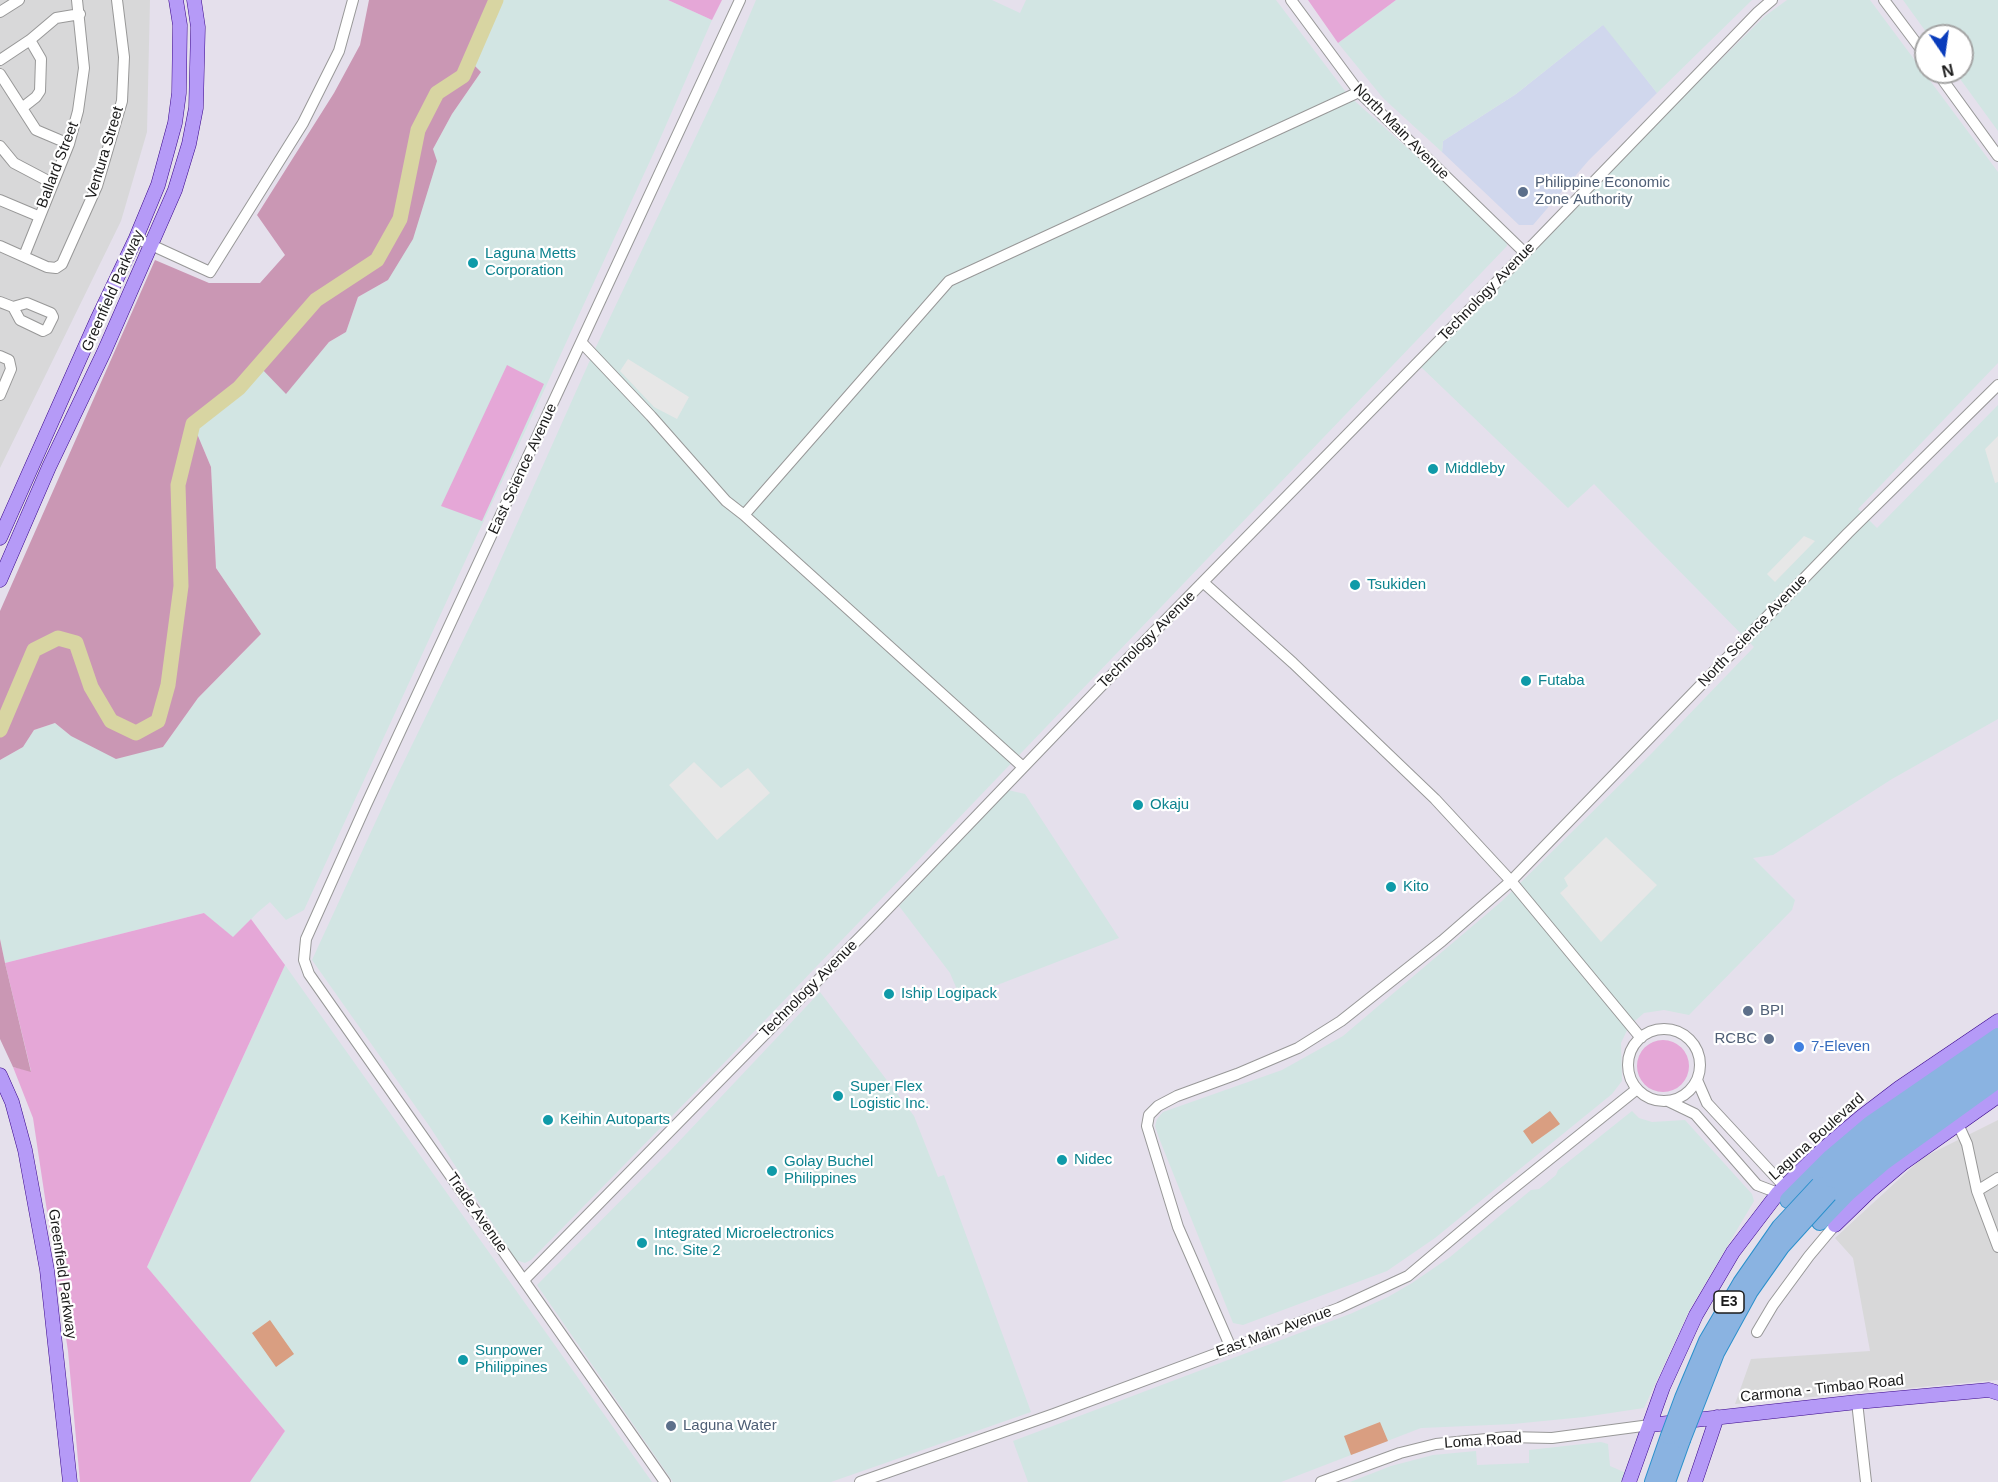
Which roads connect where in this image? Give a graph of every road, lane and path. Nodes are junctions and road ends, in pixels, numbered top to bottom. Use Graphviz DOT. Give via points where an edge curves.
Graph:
graph roads {
  1 [pos="19,0"];
  2 [pos="76,0"];
  3 [pos="117,0"];
  4 [pos="176,0"];
  5 [pos="194,0"];
  6 [pos="353,0"];
  7 [pos="740,0"];
  8 [pos="1291,0"];
  9 [pos="1772,0"];
  10 [pos="1884,0"];
  11 [pos="0,12"];
  12 [pos="80,14"];
  13 [pos="30,40"];
  14 [pos="1914,40"];
  15 [pos="0,60"];
  16 [pos="0,74"];
  17 [pos="1946,84"];
  18 [pos="1359,92"];
  19 [pos="22,108"];
  20 [pos="69,144"];
  21 [pos="0,146"];
  22 [pos="1998,156"];
  23 [pos="52,183"];
  24 [pos="0,200"];
  25 [pos="38,216"];
  26 [pos="136,238"];
  27 [pos="151,245"];
  28 [pos="0,246"];
  29 [pos="1525,253"];
  30 [pos="24,256"];
  31 [pos="0,302"];
  32 [pos="13,307"];
  33 [pos="582,343"];
  34 [pos="0,356"];
  35 [pos="1998,385"];
  36 [pos="0,395"];
  37 [pos="744,515"];
  38 [pos="0,538"];
  39 [pos="0,580"];
  40 [pos="1204,583"];
  41 [pos="1023,767"];
  42 [pos="1511,881"];
  43 [pos="306,939"];
  44 [pos="1998,1021"];
  45 [pos="1998,1036"];
  46 [pos="1641,1038"];
  47 [pos="1998,1052"];
  48 [pos="1998,1066"];
  49 [pos="0,1075"];
  50 [pos="1697,1080"];
  51 [pos="1998,1080"];
  52 [pos="1637,1089"];
  53 [pos="1998,1096"];
  54 [pos="1667,1101"];
  55 [pos="1958,1124"];
  56 [pos="1998,1178"];
  57 [pos="1824,1190"];
  58 [pos="1977,1191"];
  59 [pos="1786,1193"];
  60 [pos="1827,1220"];
  61 [pos="1998,1247"];
  62 [pos="524,1280"];
  63 [pos="1757,1332"];
  64 [pos="1231,1348"];
  65 [pos="1998,1393"];
  66 [pos="1857,1402"];
  67 [pos="1717,1417"];
  68 [pos="1650,1425"];
  69 [pos="1675,1438"];
  70 [pos="70,1482"];
  71 [pos="665,1482"];
  72 [pos="860,1482"];
  73 [pos="1322,1482"];
  74 [pos="1629,1482"];
  75 [pos="1653,1482"];
  76 [pos="1667,1482"];
  77 [pos="1695,1482"];
  78 [pos="1866,1482"];
  1 -- 11 [label="street"];
  2 -- 12 [label="street, Ballard Street"];
  3 -- 30 [label="street, Ventura Street" via="124,57 122,101 97,186 62,264 47,267"];
  4 -- 26 [label="main road, Greenfield Parkway" via="181,58 175,123 158,185"];
  5 -- 27 [label="main road, Greenfield Parkway" via="198,27 196,108 176,190"];
  6 -- 27 [label="street" via="339,51 303,123 210,272"];
  7 -- 33 [label="street, East Science Avenue"];
  8 -- 18 [label="street, North Main Avenue"];
  9 -- 29 [label="street, Technology Avenue"];
  10 -- 14 [label="street"];
  12 -- 13 [label="street" via="56,18"];
  12 -- 20 [label="street, Ballard Street" via="84,68"];
  13 -- 15 [label="street"];
  13 -- 19 [label="street" via="43,69 40,91"];
  16 -- 19 [label="street"];
  17 -- 22 [label="street"];
  18 -- 29 [label="street, North Main Avenue"];
  18 -- 37 [label="street" via="949,281"];
  19 -- 20 [label="street" via="36,130"];
  20 -- 23 [label="street, Ballard Street"];
  21 -- 23 [label="street" via="14,163"];
  23 -- 25 [label="street, Ballard Street"];
  24 -- 25 [label="street"];
  25 -- 30 [label="street, Ballard Street"];
  26 -- 27 [label="street"];
  26 -- 38 [label="main road, Greenfield Parkway"];
  27 -- 39 [label="main road, Greenfield Parkway"];
  28 -- 30 [label="street"];
  29 -- 40 [label="street, Technology Avenue"];
  31 -- 32 [label="street"];
  33 -- 37 [label="street" via="726,501"];
  33 -- 43 [label="street, East Science Avenue"];
  34 -- 36 [label="street" via="9,360 11,369"];
  35 -- 42 [label="street, North Science Avenue" via="1848,533"];
  37 -- 41 [label="street"];
  40 -- 41 [label="street, Technology Avenue"];
  40 -- 42 [label="street" via="1435,799"];
  41 -- 62 [label="street, Technology Avenue"];
  42 -- 46 [label="street"];
  42 -- 64 [label="street, North Science Avenue" via="1341,1021 1298,1048 1177,1096 1149,1114 1147,1126 1178,1227"];
  43 -- 62 [label="street, Trade Avenue" via="304,960 309,974"];
  44 -- 59 [label="main road, Laguna Boulevard" via="1861,1117 1822,1150"];
  45 -- 59 [label="highway" via="1858,1133"];
  46 -- 50 [label="street" via="1664,1029 1683,1034 1699,1057"];
  46 -- 52 [label="street" via="1628,1061 1628,1074"];
  47 -- 57 [label="highway, E3" via="1893,1122 1854,1153"];
  48 -- 57 [label="highway, E3"];
  49 -- 70 [label="main road, Greenfield Parkway" via="25,1150 45,1260"];
  50 -- 54 [label="street" via="1683,1096"];
  50 -- 59 [label="street" via="1707,1103"];
  51 -- 60 [label="highway" via="1860,1182"];
  52 -- 54 [label="street" via="1651,1099"];
  52 -- 64 [label="street, East Main Avenue" via="1408,1276 1339,1308"];
  53 -- 55 [label="main road"];
  54 -- 59 [label="street" via="1695,1114 1757,1185"];
  55 -- 58 [label="street" via="1967,1144"];
  55 -- 60 [label="main road"];
  56 -- 58 [label="street"];
  57 -- 69 [label="highway, E3, bridge" via="1750,1292"];
  58 -- 61 [label="street"];
  59 -- 60 [label="main road"];
  59 -- 68 [label="main road, Laguna Boulevard" via="1733,1252 1708,1292 1670,1368"];
  60 -- 63 [label="street" via="1809,1256"];
  62 -- 71 [label="street, Trade Avenue"];
  64 -- 72 [label="street, East Main Avenue"];
  65 -- 66 [label="main road, Carmona - Timbao Road" via="1989,1390"];
  66 -- 67 [label="main road, Carmona - Timbao Road"];
  66 -- 78 [label="street"];
  67 -- 68 [label="main road, Carmona - Timbao Road"];
  67 -- 77 [label="main road"];
  68 -- 73 [label="street, Loma Road" via="1552,1438 1507,1437 1436,1444"];
  68 -- 74 [label="main road, Laguna Boulevard"];
  69 -- 75 [label="highway, E3"];
  69 -- 76 [label="highway, E3"];
}
